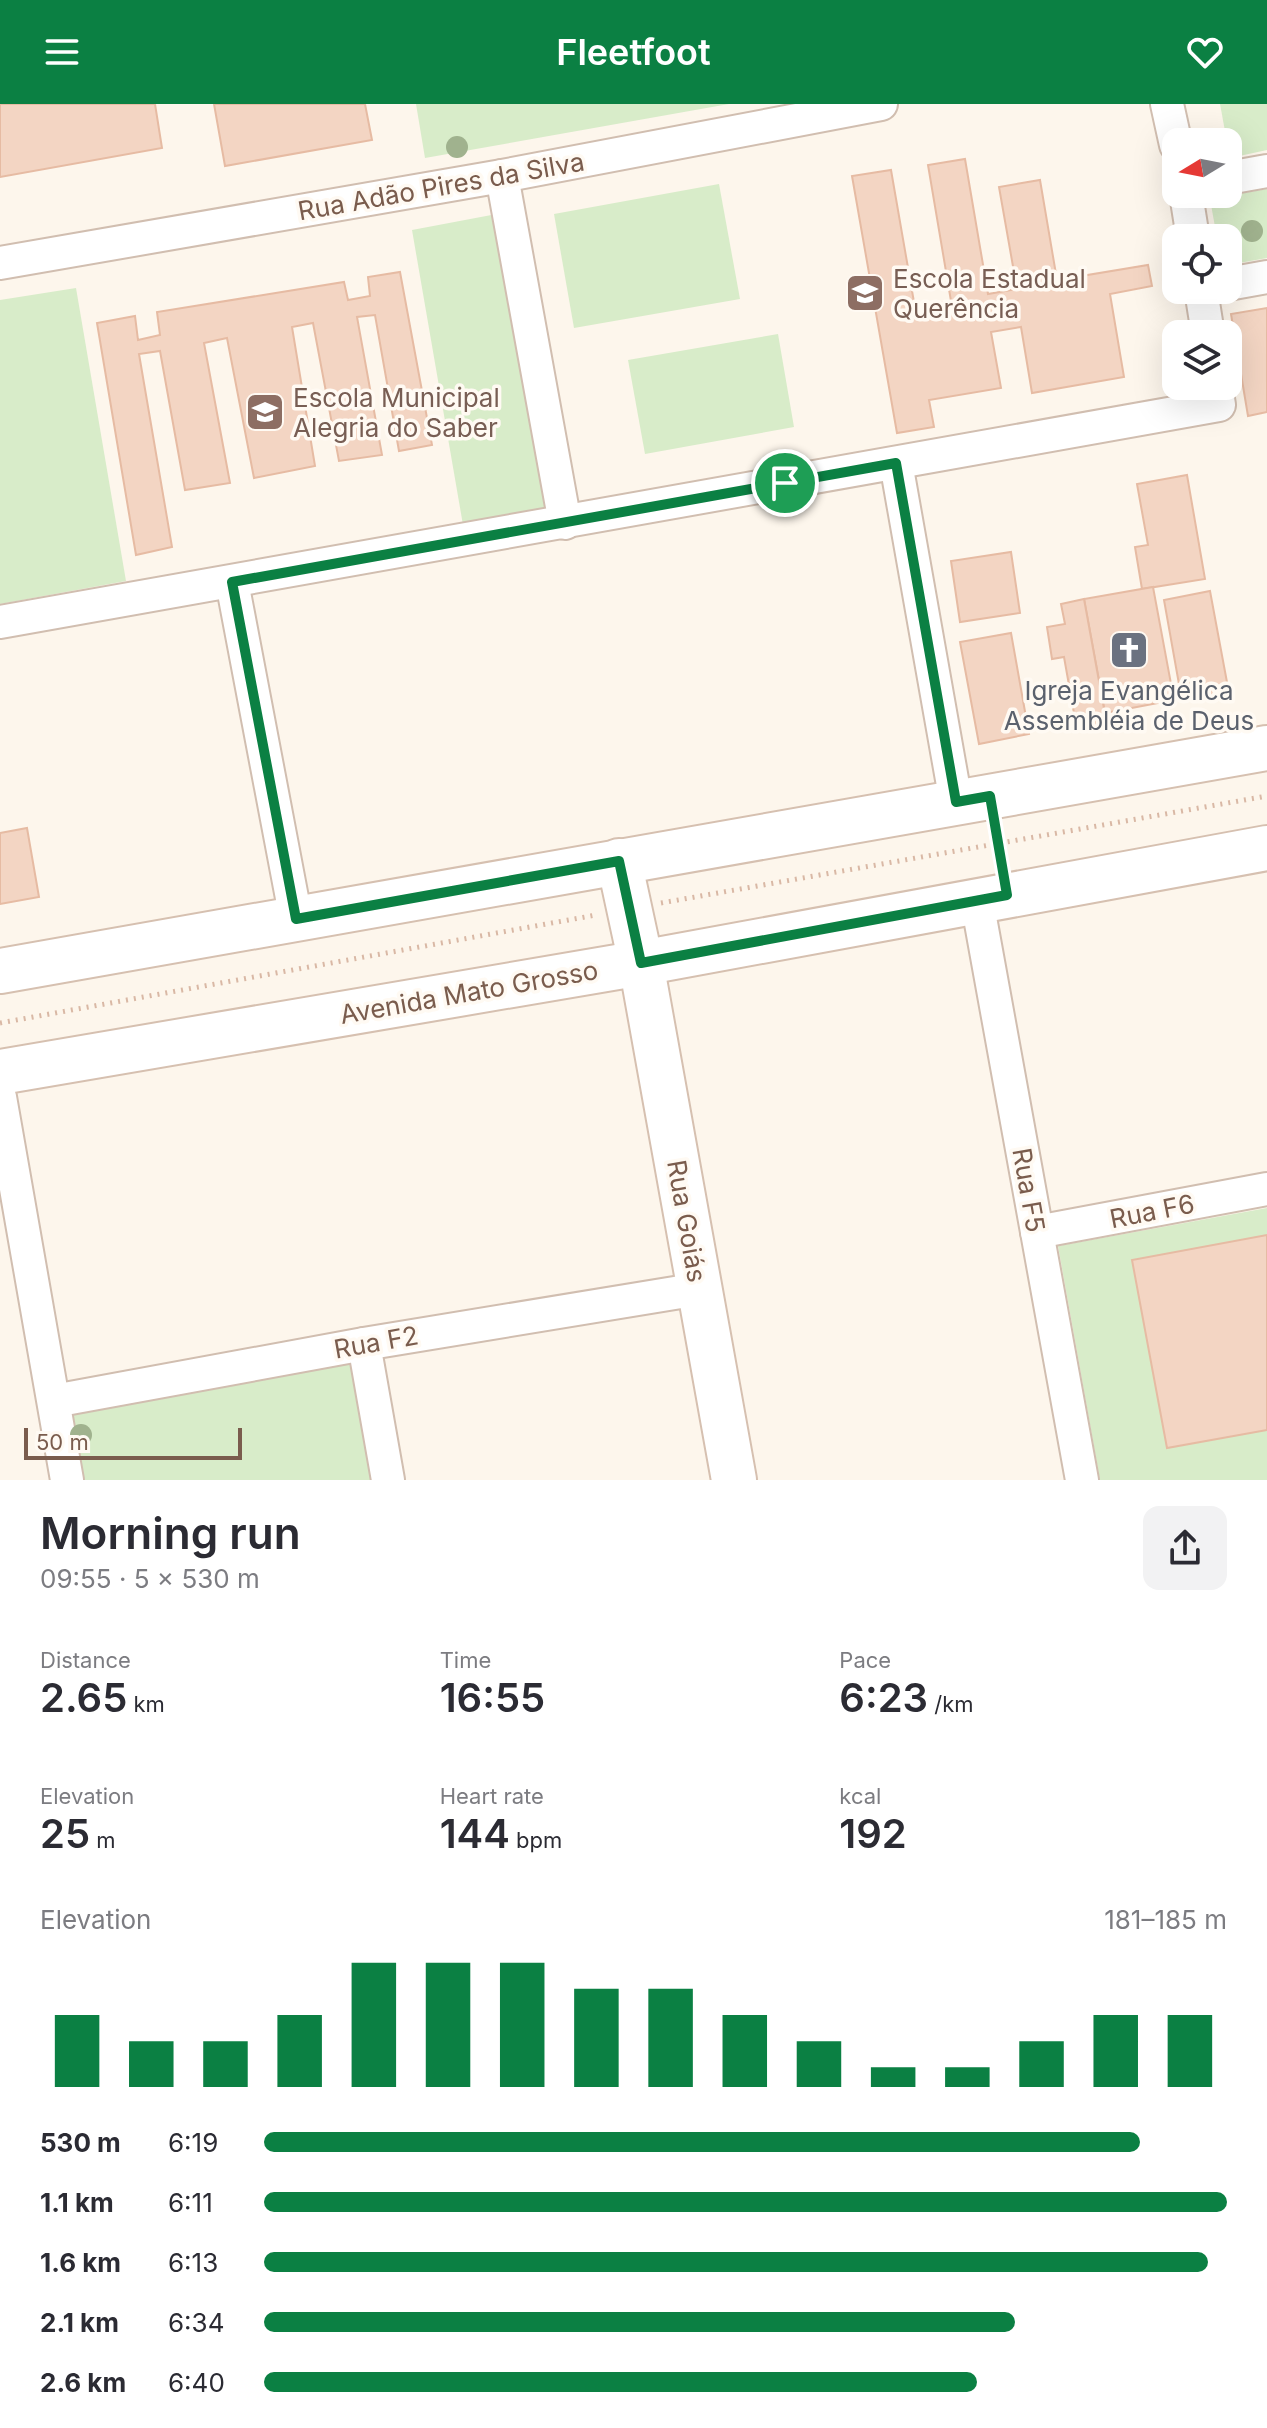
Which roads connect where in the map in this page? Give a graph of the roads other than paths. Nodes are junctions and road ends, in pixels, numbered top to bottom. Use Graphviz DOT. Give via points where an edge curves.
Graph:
graph roads {
  1 [pos="881,104"];
  2 [pos="1167,104"];
  3 [pos="824,109"];
  4 [pos="1172,128"];
  5 [pos="1267,171"];
  6 [pos="1242,175"];
  7 [pos="502,176"];
  8 [pos="0,263"];
  9 [pos="1267,277"];
  10 [pos="1242,281"];
  11 [pos="1194,400"];
  12 [pos="896,463"];
  13 [pos="565,523"];
  14 [pos="232,582"];
  15 [pos="0,622"];
  16 [pos="1267,748"];
  17 [pos="973,799"];
  18 [pos="1267,848"];
  19 [pos="619,861"];
  20 [pos="992,898"];
  21 [pos="296,919"];
  22 [pos="641,963"];
  23 [pos="0,971"];
  24 [pos="0,1072"];
  25 [pos="0,1097"];
  26 [pos="1267,1189"];
  27 [pos="1037,1232"];
  28 [pos="699,1289"];
  29 [pos="364,1344"];
  30 [pos="54,1401"];
  31 [pos="67,1480"];
  32 [pos="388,1480"];
  33 [pos="734,1480"];
  34 [pos="1082,1480"];
  1 -- 3 [label="street, Rua Adão Pires da Silva"];
  2 -- 4 [label="street"];
  3 -- 7 [label="street, Rua Adão Pires da Silva"];
  5 -- 6 [label="street"];
  7 -- 8 [label="street, Rua Adão Pires da Silva"];
  7 -- 13 [label="street"];
  9 -- 10 [label="street"];
  11 -- 12 [label="street"];
  12 -- 13 [label="street"];
  12 -- 17 [label="street"];
  13 -- 14 [label="street"];
  14 -- 15 [label="street"];
  14 -- 21 [label="street"];
  16 -- 17 [label="street"];
  17 -- 19 [label="street"];
  18 -- 20 [label="street, Avenida Mato Grosso"];
  19 -- 21 [label="street"];
  19 -- 22 [label="street, Rua Goiás"];
  20 -- 22 [label="street, Avenida Mato Grosso"];
  20 -- 27 [label="street, Rua F5"];
  21 -- 23 [label="street"];
  22 -- 24 [label="street, Avenida Mato Grosso"];
  22 -- 28 [label="street, Rua Goiás"];
  25 -- 30 [label="street"];
  26 -- 27 [label="street, Rua F6"];
  27 -- 34 [label="street, Rua F5"];
  28 -- 29 [label="street, Rua F2"];
  28 -- 33 [label="street, Rua Goiás"];
  29 -- 30 [label="street, Rua F2"];
  29 -- 32 [label="street"];
  30 -- 31 [label="street"];
}
